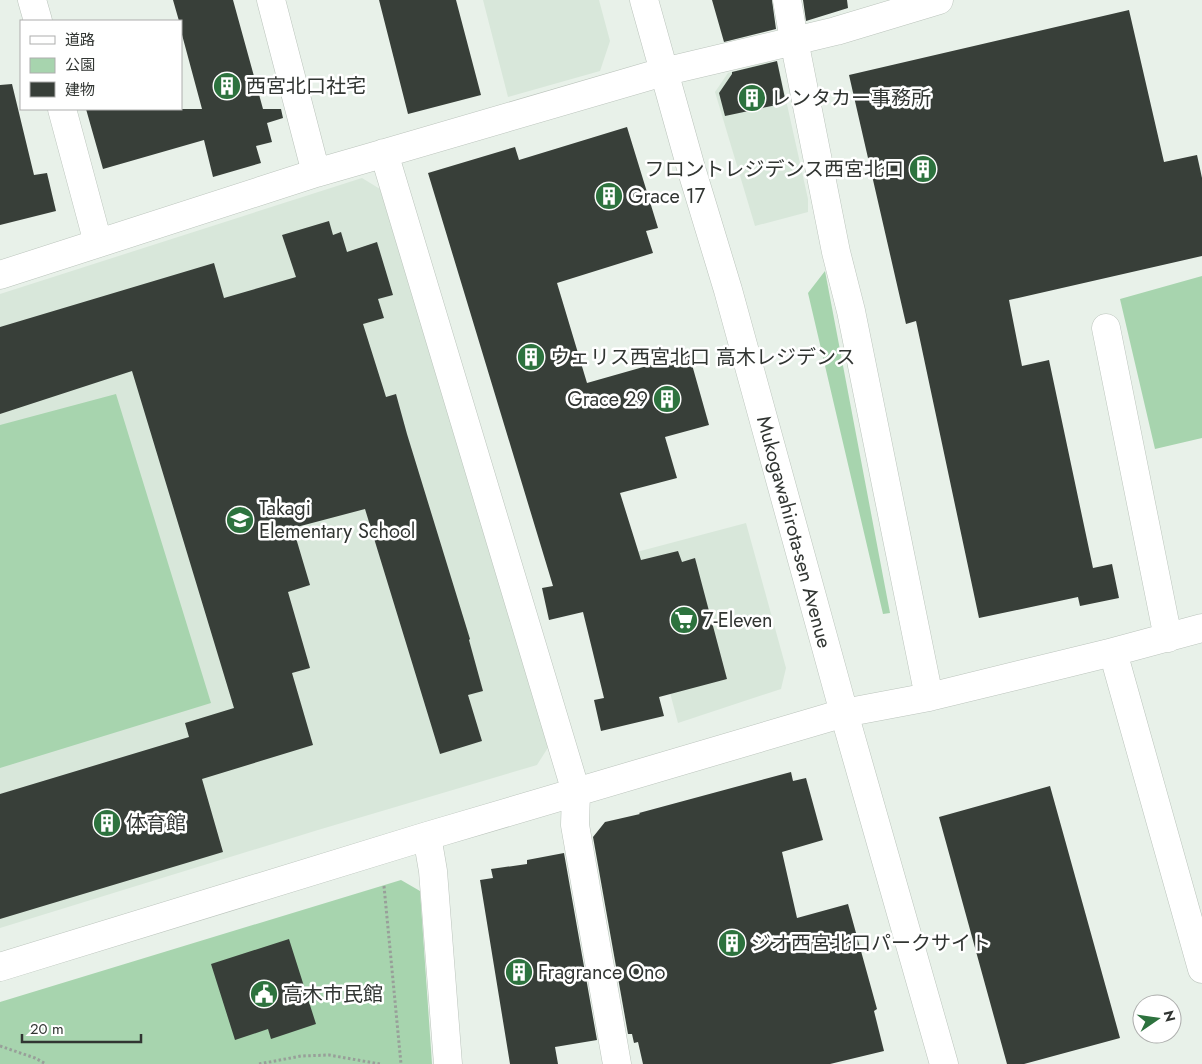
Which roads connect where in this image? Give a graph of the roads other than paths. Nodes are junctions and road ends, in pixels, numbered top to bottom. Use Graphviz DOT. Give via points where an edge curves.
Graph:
graph roads {
  1 [pos="32,0"];
  2 [pos="271,0"];
  3 [pos="644,0"];
  4 [pos="787,0"];
  5 [pos="939,0"];
  6 [pos="38,20"];
  7 [pos="794,40"];
  8 [pos="663,72"];
  9 [pos="62,110"];
  10 [pos="384,153"];
  11 [pos="316,173"];
  12 [pos="98,243"];
  13 [pos="0,275"];
  14 [pos="1106,328"];
  15 [pos="1202,628"];
  16 [pos="1168,638"];
  17 [pos="1113,652"];
  18 [pos="929,697"];
  19 [pos="844,713"];
  20 [pos="576,792"];
  21 [pos="427,836"];
  22 [pos="0,968"];
  23 [pos="1202,969"];
  24 [pos="448,1064"];
  25 [pos="617,1064"];
  26 [pos="944,1064"];
  1 -- 6 [label="street"];
  2 -- 11 [label="street"];
  3 -- 8 [label="street, Mukogawahirota-sen Avenue"];
  4 -- 7 [label="street"];
  5 -- 7 [label="street"];
  7 -- 8 [label="street"];
  7 -- 18 [label="street"];
  8 -- 10 [label="street"];
  8 -- 19 [label="street, Mukogawahirota-sen Avenue" via="728,290"];
  9 -- 12 [label="street"];
  10 -- 11 [label="street"];
  10 -- 20 [label="street"];
  11 -- 12 [label="street"];
  12 -- 13 [label="street"];
  14 -- 16 [label="street"];
  15 -- 16 [label="street"];
  16 -- 17 [label="street"];
  17 -- 18 [label="street"];
  17 -- 23 [label="street"];
  18 -- 19 [label="street"];
  19 -- 20 [label="street"];
  19 -- 26 [label="street, Mukogawahirota-sen Avenue"];
  20 -- 21 [label="street"];
  20 -- 25 [label="street" via="575,825"];
  21 -- 22 [label="street"];
  21 -- 24 [label="street" via="433,871"];
}
